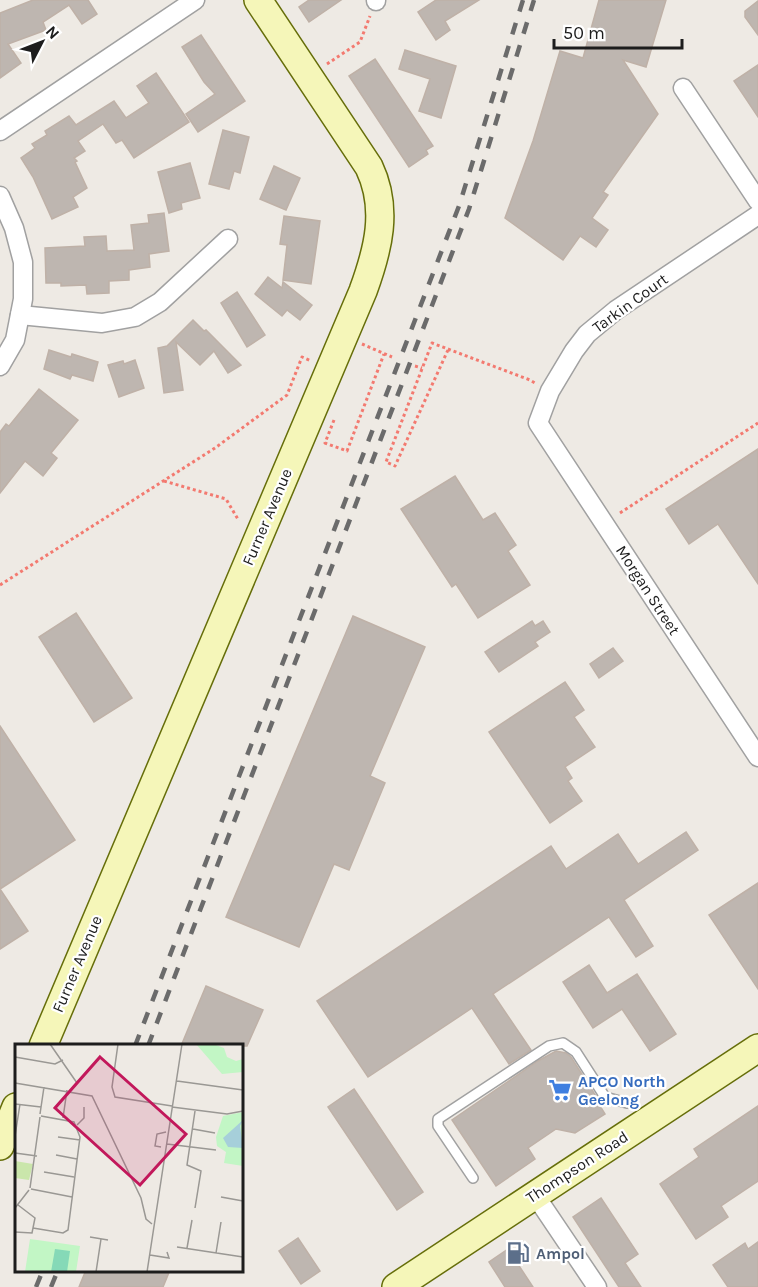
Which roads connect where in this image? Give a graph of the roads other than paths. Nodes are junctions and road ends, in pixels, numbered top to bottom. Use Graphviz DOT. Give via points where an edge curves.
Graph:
graph roads {
  1 [pos="195,0"];
  2 [pos="258,0"];
  3 [pos="683,88"];
  4 [pos="0,131"];
  5 [pos="0,196"];
  6 [pos="758,201"];
  7 [pos="758,215"];
  8 [pos="228,239"];
  9 [pos="20,315"];
  10 [pos="0,366"];
  11 [pos="538,423"];
  12 [pos="758,757"];
  13 [pos="44,1044"];
  14 [pos="758,1048"];
  15 [pos="627,1103"];
  16 [pos="15,1109"];
  17 [pos="0,1146"];
  18 [pos="473,1178"];
  19 [pos="536,1195"];
  20 [pos="396,1287"];
  21 [pos="597,1287"];
  1 -- 4 [label="street"];
  2 -- 13 [label="street, Furner Avenue" via="369,167 380,206 379,239 363,291"];
  3 -- 6 [label="street"];
  5 -- 9 [label="street" via="23,262"];
  7 -- 11 [label="street, Tarkin Court" via="595,327 574,351 550,391"];
  8 -- 9 [label="street" via="160,302 135,317 102,323"];
  9 -- 10 [label="street" via="15,340"];
  11 -- 12 [label="street, Morgan Street"];
  14 -- 19 [label="street, Thompson Road"];
  15 -- 18 [label="lane" via="605,1097 576,1052 564,1043 549,1046 438,1119 438,1126"];
  16 -- 17 [label="street"];
  19 -- 20 [label="street, Thompson Road"];
  19 -- 21 [label="street"];
}
